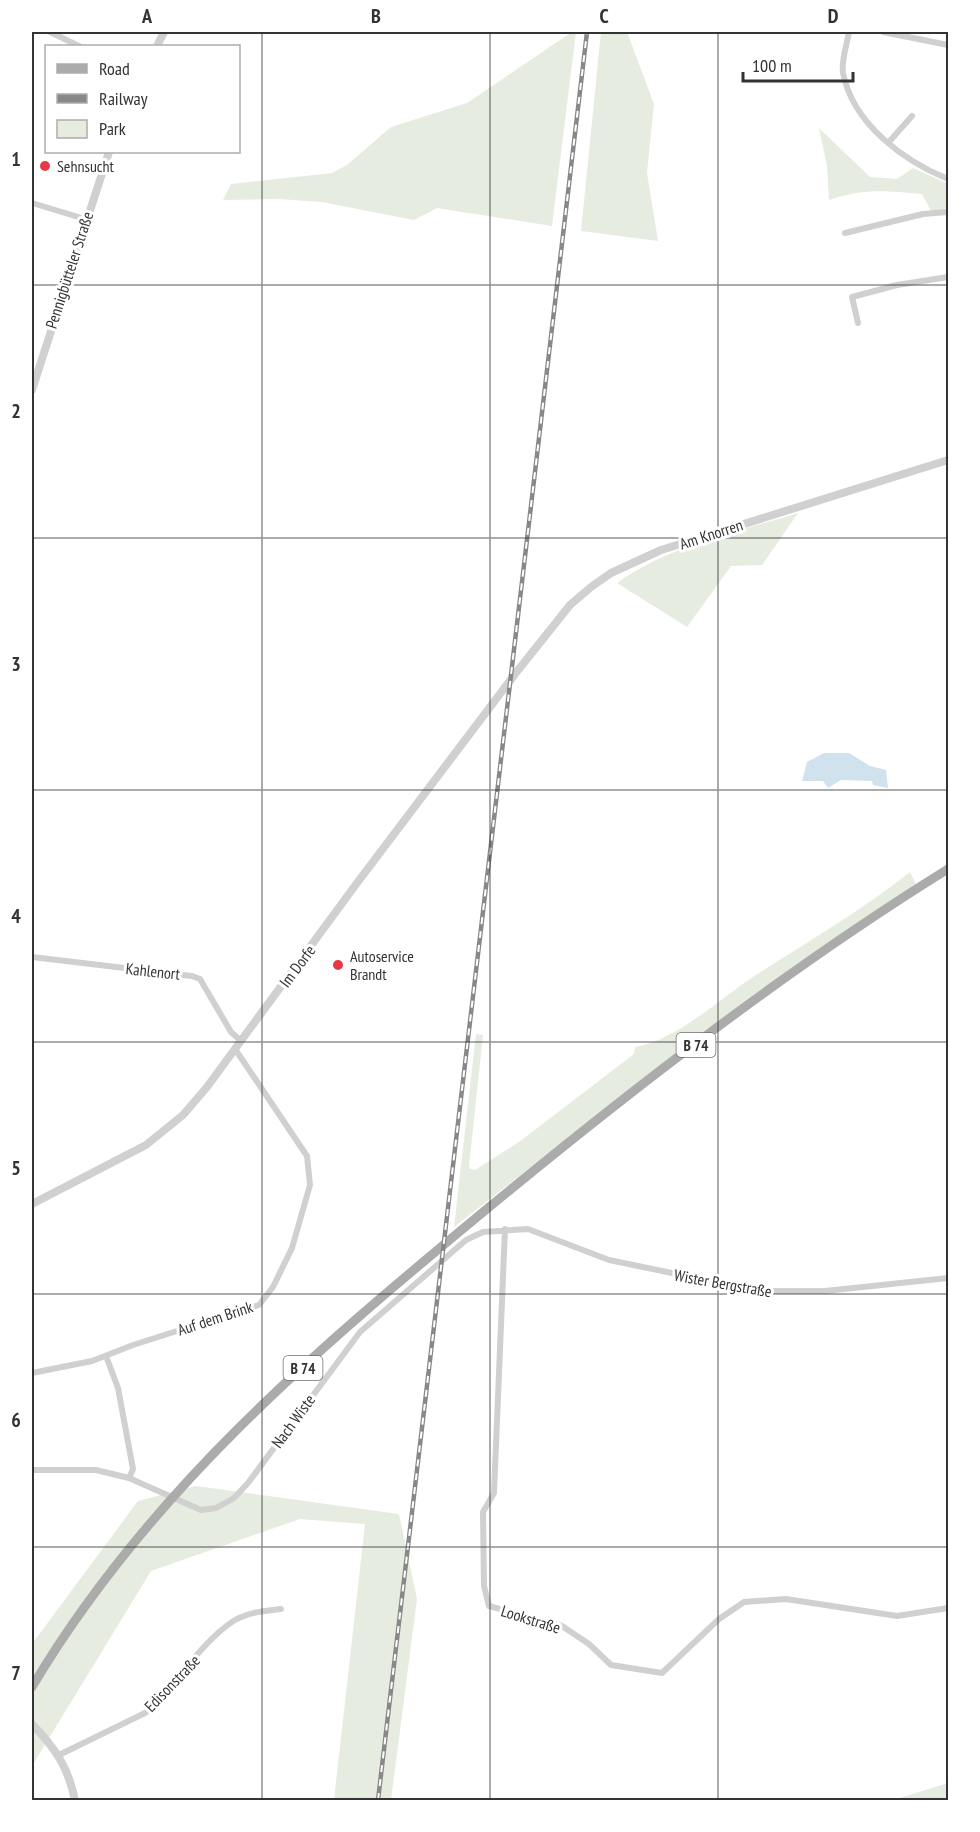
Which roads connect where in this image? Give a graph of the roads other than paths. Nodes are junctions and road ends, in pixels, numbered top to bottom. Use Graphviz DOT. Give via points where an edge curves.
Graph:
graph roads {
  1 [pos="50,32"];
  2 [pos="849,32"];
  3 [pos="883,32"];
  4 [pos="77,45"];
  5 [pos="948,45"];
  6 [pos="912,116"];
  7 [pos="888,143"];
  8 [pos="109,153"];
  9 [pos="948,179"];
  10 [pos="32,203"];
  11 [pos="948,213"];
  12 [pos="85,219"];
  13 [pos="845,234"];
  14 [pos="948,278"];
  15 [pos="858,323"];
  16 [pos="32,390"];
  17 [pos="948,460"];
  18 [pos="515,674"];
  19 [pos="948,869"];
  20 [pos="32,957"];
  21 [pos="241,1041"];
  22 [pos="235,1049"];
  23 [pos="32,1204"];
  24 [pos="505,1229"];
  25 [pos="453,1251"];
  26 [pos="948,1278"];
  27 [pos="106,1356"];
  28 [pos="32,1373"];
  29 [pos="32,1470"];
  30 [pos="129,1478"];
  31 [pos="948,1608"];
  32 [pos="281,1610"];
  33 [pos="32,1687"];
  34 [pos="32,1724"];
  35 [pos="59,1755"];
  36 [pos="75,1800"];
  1 -- 4 [label="street"];
  2 -- 7 [label="street" via="842,71 849,93 864,118"];
  3 -- 5 [label="street"];
  6 -- 7 [label="street"];
  7 -- 9 [label="street" via="908,160"];
  8 -- 12 [label="street, Pennigbütteler Straße"];
  10 -- 12 [label="street"];
  11 -- 13 [label="street" via="923,214"];
  12 -- 16 [label="street, Pennigbütteler Straße"];
  14 -- 15 [label="street" via="897,285 852,297"];
  17 -- 18 [label="street, Am Knorren" via="634,561 591,586 570,605"];
  18 -- 21 [label="street, Im Dorfe"];
  19 -- 33 [label="main road, B 74" via="718,1028 564,1146 454,1236 250,1415 166,1502 107,1573 77,1613"];
  20 -- 21 [label="street, Kahlenort" via="192,976 200,980 231,1032"];
  21 -- 22 [label="street, Im Dorfe"];
  22 -- 23 [label="street, Im Dorfe" via="183,1115 161,1134 124,1158"];
  22 -- 27 [label="street, Auf dem Brink" via="307,1156 310,1185 292,1248 273,1287 259,1305"];
  24 -- 25 [label="street, Wister Bergstraße" via="483,1232"];
  24 -- 26 [label="street, Wister Bergstraße" via="528,1230 609,1260 759,1292 825,1291"];
  24 -- 31 [label="street, Lookstraße" via="494,1493 483,1512 484,1586 489,1606 562,1626 611,1665 662,1673 744,1602 786,1599 897,1616"];
  25 -- 30 [label="street, Nach Wiste" via="360,1332 234,1498 216,1508 201,1510"];
  27 -- 28 [label="street, Auf dem Brink" via="72,1367"];
  27 -- 30 [label="street" via="118,1388 133,1469"];
  29 -- 30 [label="street, Nach Wiste" via="96,1470"];
  32 -- 35 [label="street, Edisonstraße" via="236,1620 220,1632 145,1713"];
  34 -- 35 [label="street"];
  35 -- 36 [label="street" via="70,1776"];
}
